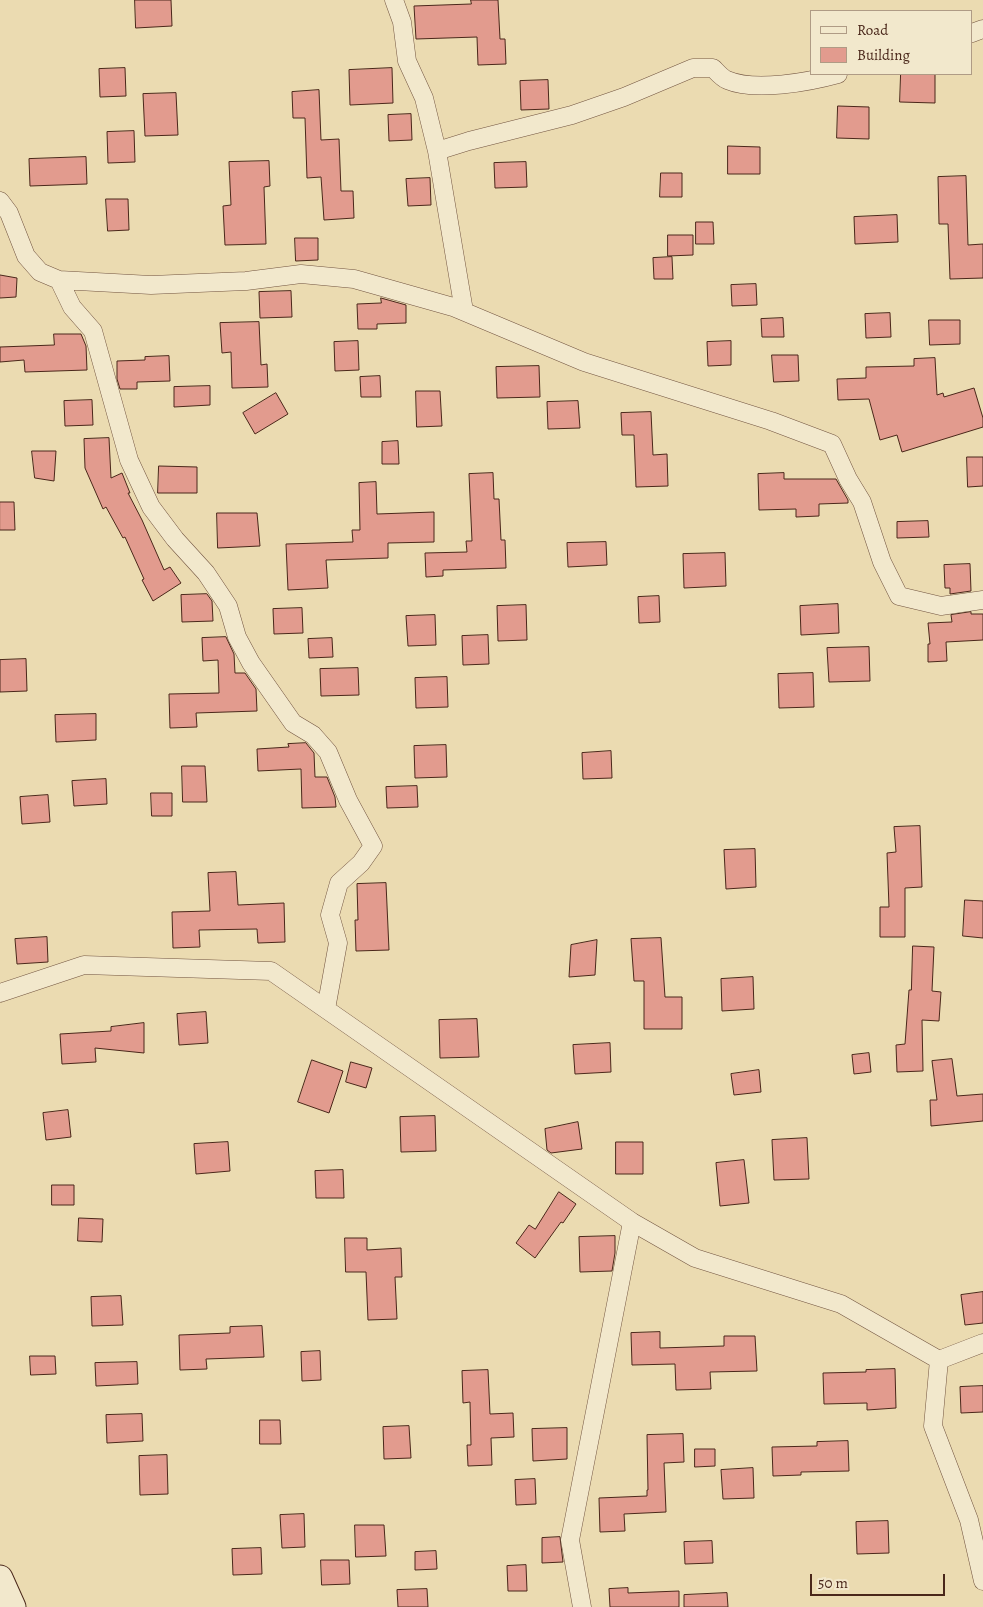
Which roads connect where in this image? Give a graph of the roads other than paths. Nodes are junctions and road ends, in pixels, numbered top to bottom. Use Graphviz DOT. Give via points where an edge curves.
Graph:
graph roads {
  1 [pos="394,0"];
  2 [pos="835,75"];
  3 [pos="437,151"];
  4 [pos="0,201"];
  5 [pos="59,280"];
  6 [pos="464,311"];
  7 [pos="983,600"];
  8 [pos="0,993"];
  9 [pos="326,1009"];
  10 [pos="632,1222"];
  11 [pos="983,1343"];
  12 [pos="939,1360"];
  13 [pos="0,1578"];
  14 [pos="983,1581"];
  15 [pos="13,1607"];
  16 [pos="582,1607"];
  1 -- 3 [label="street" via="402,22 407,61 424,98"];
  2 -- 3 [label="street" via="814,81 762,86 726,80 713,68 693,68 572,115"];
  3 -- 6 [label="street"];
  4 -- 5 [label="street" via="9,213 26,256 40,272"];
  5 -- 6 [label="street" via="151,285 246,281 301,274 354,278"];
  5 -- 9 [label="street" via="72,307 93,331 128,460 151,507 206,573 228,606 251,663 293,723 313,735 328,752 348,800 373,846 361,863 339,883 330,916 338,943"];
  6 -- 7 [label="street" via="584,362 771,421 832,444 862,502 882,562 899,596 941,606"];
  8 -- 9 [label="street" via="84,965 271,970"];
  9 -- 10 [label="street"];
  10 -- 12 [label="street" via="695,1258 841,1304"];
  10 -- 16 [label="street" via="570,1540"];
  11 -- 12 [label="street"];
  12 -- 14 [label="street" via="933,1426 969,1520"];
  13 -- 15 [label="main road"];
}
